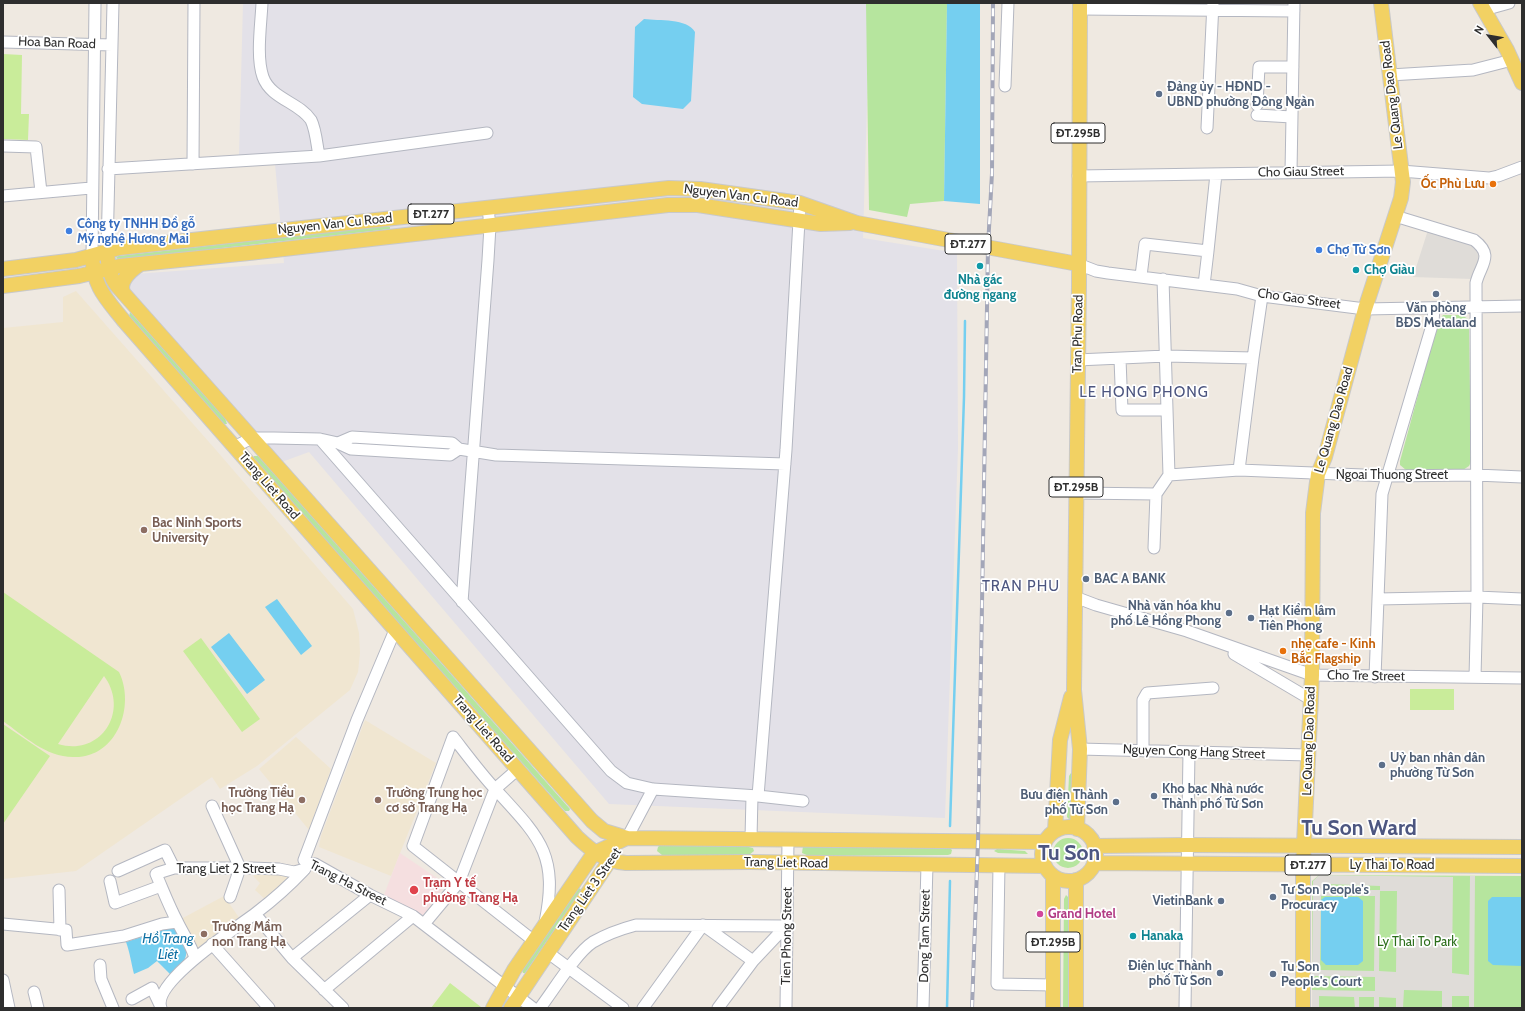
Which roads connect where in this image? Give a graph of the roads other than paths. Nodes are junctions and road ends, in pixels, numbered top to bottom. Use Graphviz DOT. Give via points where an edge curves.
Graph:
graph roads {
  1 [pos="95,3"];
  2 [pos="113,3"];
  3 [pos="194,3"];
  4 [pos="262,3"];
  5 [pos="1008,3"];
  6 [pos="1381,3"];
  7 [pos="1509,3"];
  8 [pos="1080,6"];
  9 [pos="1213,6"];
  10 [pos="1294,7"];
  11 [pos="1482,7"];
  12 [pos="3,42"];
  13 [pos="94,44"];
  14 [pos="112,45"];
  15 [pos="1516,63"];
  16 [pos="1293,67"];
  17 [pos="1390,75"];
  18 [pos="1522,83"];
  19 [pos="1004,86"];
  20 [pos="1292,117"];
  21 [pos="1207,128"];
  22 [pos="487,133"];
  23 [pos="3,146"];
  24 [pos="319,156"];
  25 [pos="192,164"];
  26 [pos="108,168"];
  27 [pos="1521,170"];
  28 [pos="1401,171"];
  29 [pos="1291,172"];
  30 [pos="1216,174"];
  31 [pos="1078,176"];
  32 [pos="92,188"];
  33 [pos="41,192"];
  34 [pos="3,196"];
  35 [pos="800,203"];
  36 [pos="488,208"];
  37 [pos="1395,216"];
  38 [pos="401,218"];
  39 [pos="798,222"];
  40 [pos="857,223"];
  41 [pos="490,226"];
  42 [pos="403,235"];
  43 [pos="107,251"];
  44 [pos="1208,252"];
  45 [pos="92,256"];
  46 [pos="1078,264"];
  47 [pos="139,265"];
  48 [pos="108,268"];
  49 [pos="3,269"];
  50 [pos="93,272"];
  51 [pos="1141,276"];
  52 [pos="1163,279"];
  53 [pos="1204,285"];
  54 [pos="3,286"];
  55 [pos="124,294"];
  56 [pos="1262,296"];
  57 [pos="1522,306"];
  58 [pos="1477,307"];
  59 [pos="1364,308"];
  60 [pos="1434,308"];
  61 [pos="1166,356"];
  62 [pos="1253,358"];
  63 [pos="1120,359"];
  64 [pos="1078,360"];
  65 [pos="1167,410"];
  66 [pos="252,438"];
  67 [pos="320,439"];
  68 [pos="234,447"];
  69 [pos="474,451"];
  70 [pos="785,464"];
  71 [pos="1239,470"];
  72 [pos="1318,474"];
  73 [pos="1169,475"];
  74 [pos="1476,475"];
  75 [pos="1388,476"];
  76 [pos="1522,477"];
  77 [pos="1076,493"];
  78 [pos="1156,494"];
  79 [pos="1154,548"];
  80 [pos="1075,597"];
  81 [pos="1477,597"];
  82 [pos="1378,599"];
  83 [pos="1522,599"];
  84 [pos="462,602"];
  85 [pos="395,630"];
  86 [pos="1215,642"];
  87 [pos="1312,675"];
  88 [pos="1375,677"];
  89 [pos="1475,677"];
  90 [pos="1522,678"];
  91 [pos="1213,688"];
  92 [pos="1074,690"];
  93 [pos="1310,699"];
  94 [pos="1062,728"];
  95 [pos="1078,730"];
  96 [pos="1060,748"];
  97 [pos="1080,749"];
  98 [pos="1143,751"];
  99 [pos="1189,752"];
  100 [pos="1308,755"];
  101 [pos="518,768"];
  102 [pos="495,789"];
  103 [pos="653,789"];
  104 [pos="755,796"];
  105 [pos="803,802"];
  106 [pos="212,806"];
  107 [pos="1077,829"];
  108 [pos="1055,831"];
  109 [pos="627,838"];
  110 [pos="751,838"];
  111 [pos="788,839"];
  112 [pos="1045,842"];
  113 [pos="1187,845"];
  114 [pos="1304,845"];
  115 [pos="1094,846"];
  116 [pos="1420,847"];
  117 [pos="1522,847"];
  118 [pos="594,853"];
  119 [pos="608,860"];
  120 [pos="1094,862"];
  121 [pos="788,863"];
  122 [pos="927,864"];
  123 [pos="1187,864"];
  124 [pos="999,865"];
  125 [pos="1303,865"];
  126 [pos="1420,865"];
  127 [pos="303,866"];
  128 [pos="1522,866"];
  129 [pos="174,868"];
  130 [pos="240,868"];
  131 [pos="118,871"];
  132 [pos="1049,871"];
  133 [pos="1076,880"];
  134 [pos="110,881"];
  135 [pos="459,882"];
  136 [pos="161,886"];
  137 [pos="59,890"];
  138 [pos="370,895"];
  139 [pos="230,896"];
  140 [pos="255,914"];
  141 [pos="413,916"];
  142 [pos="177,922"];
  143 [pos="3,924"];
  144 [pos="424,924"];
  145 [pos="545,925"];
  146 [pos="703,925"];
  147 [pos="786,926"];
  148 [pos="60,930"];
  149 [pos="534,941"];
  150 [pos="212,944"];
  151 [pos="547,952"];
  152 [pos="195,958"];
  153 [pos="292,958"];
  154 [pos="753,961"];
  155 [pos="100,965"];
  156 [pos="570,967"];
  157 [pos="3,980"];
  158 [pos="1053,985"];
  159 [pos="504,987"];
  160 [pos="324,990"];
  161 [pos="34,992"];
  162 [pos="132,1000"];
  163 [pos="514,1002"];
  164 [pos="161,1006"];
  165 [pos="9,1008"];
  166 [pos="38,1008"];
  167 [pos="113,1008"];
  168 [pos="269,1008"];
  169 [pos="343,1008"];
  170 [pos="493,1008"];
  171 [pos="533,1008"];
  172 [pos="540,1008"];
  173 [pos="623,1008"];
  174 [pos="643,1008"];
  175 [pos="718,1008"];
  176 [pos="786,1008"];
  177 [pos="923,1008"];
  178 [pos="1053,1008"];
  179 [pos="1076,1008"];
  180 [pos="1185,1008"];
  181 [pos="1303,1008"];
  1 -- 13 [label="street"];
  2 -- 14 [label="street"];
  3 -- 25 [label="street"];
  4 -- 24 [label="street" via="260,61 264,78 274,92 306,114 312,122"];
  5 -- 19 [label="street"];
  6 -- 17 [label="main road, Le Quang Dao Road"];
  7 -- 11 [label="street"];
  8 -- 9 [label="street"];
  8 -- 31 [label="main road, Tran Phu Road / ĐT.295B"];
  9 -- 10 [label="street"];
  9 -- 21 [label="street"];
  10 -- 16 [label="street"];
  11 -- 15 [label="main road"];
  12 -- 13 [label="street, Hoa Ban Road"];
  13 -- 14 [label="street, Hoa Ban Road"];
  13 -- 32 [label="street"];
  14 -- 26 [label="street"];
  15 -- 17 [label="street" via="1473,70"];
  15 -- 18 [label="main road"];
  16 -- 20 [label="street"];
  16 -- 20 [label="street" via="1259,66 1257,110"];
  17 -- 28 [label="main road, Le Quang Dao Road"];
  20 -- 29 [label="street"];
  22 -- 24 [label="street"];
  23 -- 33 [label="street" via="36,147"];
  24 -- 25 [label="street"];
  25 -- 26 [label="street"];
  26 -- 43 [label="street"];
  27 -- 28 [label="street, Cho Giau Street" via="1488,178"];
  28 -- 29 [label="street, Cho Giau Street"];
  28 -- 37 [label="main road, Le Quang Dao Road" via="1401,198"];
  29 -- 30 [label="street, Cho Giau Street"];
  30 -- 31 [label="street, Cho Giau Street"];
  30 -- 44 [label="street"];
  31 -- 46 [label="main road, Tran Phu Road / ĐT.295B"];
  32 -- 33 [label="street"];
  32 -- 45 [label="street"];
  33 -- 34 [label="street"];
  35 -- 36 [label="main road, Nguyen Van Cu Road / ĐT.277" via="700,189 669,188"];
  35 -- 39 [label="street"];
  35 -- 40 [label="main road, Nguyen Van Cu Road / ĐT.277"];
  36 -- 38 [label="main road, Nguyen Van Cu Road / ĐT.277"];
  36 -- 41 [label="street"];
  37 -- 58 [label="street" via="1464,236 1479,244 1485,260 1476,283"];
  37 -- 59 [label="main road, Le Quang Dao Road"];
  38 -- 42 [label="main road"];
  38 -- 43 [label="main road, Nguyen Van Cu Road / ĐT.277" via="244,233"];
  39 -- 40 [label="main road, Nguyen Van Cu Road / ĐT.277"];
  39 -- 41 [label="main road, Nguyen Van Cu Road / ĐT.277" via="698,205 676,204"];
  39 -- 70 [label="street"];
  40 -- 46 [label="main road, Nguyen Van Cu Road / ĐT.277"];
  41 -- 42 [label="main road, Nguyen Van Cu Road / ĐT.277"];
  41 -- 69 [label="street"];
  42 -- 47 [label="main road, Nguyen Van Cu Road / ĐT.277"];
  43 -- 45 [label="main road, Nguyen Van Cu Road / ĐT.277"];
  43 -- 48 [label="main road, Trang Liet Road"];
  44 -- 51 [label="street" via="1145,244"];
  44 -- 53 [label="street"];
  45 -- 49 [label="main road, Nguyen Van Cu Road / ĐT.277"];
  45 -- 50 [label="main road, Trang Liet Road"];
  46 -- 51 [label="street, Cho Gao Street" via="1097,272"];
  46 -- 64 [label="main road, Tran Phu Road / ĐT.295B"];
  47 -- 48 [label="main road, Nguyen Van Cu Road / ĐT.277"];
  47 -- 55 [label="main road" via="123,282"];
  48 -- 50 [label="main road, Nguyen Van Cu Road / ĐT.277"];
  48 -- 55 [label="main road, Trang Liet Road" via="114,283"];
  50 -- 54 [label="main road, Nguyen Van Cu Road / ĐT.277"];
  50 -- 68 [label="main road, Trang Liet Road" via="100,290 120,316"];
  51 -- 52 [label="street, Cho Gao Street"];
  52 -- 53 [label="street, Cho Gao Street"];
  52 -- 61 [label="street"];
  53 -- 56 [label="street, Cho Gao Street" via="1237,289"];
  55 -- 66 [label="main road, Trang Liet Road"];
  56 -- 59 [label="street, Cho Gao Street"];
  56 -- 62 [label="street"];
  57 -- 58 [label="street, Cho Gao Street"];
  58 -- 60 [label="street, Cho Gao Street"];
  58 -- 74 [label="street"];
  59 -- 60 [label="street, Cho Gao Street"];
  59 -- 72 [label="main road, Le Quang Dao Road" via="1325,457"];
  60 -- 75 [label="street" via="1433,322"];
  61 -- 62 [label="street"];
  61 -- 63 [label="street"];
  61 -- 65 [label="street"];
  62 -- 71 [label="street"];
  63 -- 64 [label="street"];
  63 -- 65 [label="street" via="1122,410"];
  64 -- 77 [label="main road, Tran Phu Road / ĐT.295B"];
  65 -- 73 [label="street"];
  66 -- 67 [label="street"];
  66 -- 68 [label="street"];
  66 -- 109 [label="main road, Trang Liet Road" via="592,821 604,831"];
  67 -- 69 [label="street" via="351,449 450,455 459,449"];
  67 -- 84 [label="street"];
  68 -- 85 [label="main road, Trang Liet Road"];
  69 -- 70 [label="street" via="496,455"];
  69 -- 84 [label="street"];
  70 -- 104 [label="street"];
  71 -- 72 [label="street, Ngoai Thuong Street"];
  71 -- 73 [label="street, Ngoai Thuong Street"];
  72 -- 75 [label="street, Ngoai Thuong Street"];
  72 -- 87 [label="main road, Le Quang Dao Road" via="1313,513"];
  73 -- 78 [label="street"];
  74 -- 75 [label="street, Ngoai Thuong Street"];
  74 -- 76 [label="street, Ngoai Thuong Street"];
  74 -- 81 [label="street"];
  75 -- 82 [label="street" via="1382,494"];
  77 -- 78 [label="street"];
  77 -- 80 [label="main road, Tran Phu Road / ĐT.295B"];
  78 -- 79 [label="street"];
  80 -- 86 [label="street, Cho Tre Street"];
  80 -- 92 [label="main road, Tran Phu Road / ĐT.295B"];
  81 -- 82 [label="street"];
  81 -- 83 [label="street"];
  81 -- 89 [label="street"];
  82 -- 88 [label="street"];
  84 -- 103 [label="street" via="611,772 627,783"];
  85 -- 101 [label="main road, Trang Liet Road"];
  85 -- 127 [label="street, Trang Ha Street" via="357,720"];
  86 -- 87 [label="street, Cho Tre Street"];
  86 -- 93 [label="street, Cho Tre Street"];
  87 -- 88 [label="street, Cho Tre Street"];
  87 -- 93 [label="main road, Le Quang Dao Road"];
  88 -- 89 [label="street, Cho Tre Street"];
  89 -- 90 [label="street, Cho Tre Street"];
  91 -- 98 [label="street" via="1148,693 1143,700"];
  92 -- 94 [label="main road, Tran Phu Road / ĐT.295B"];
  92 -- 95 [label="main road, Tran Phu Road / ĐT.295B"];
  93 -- 100 [label="main road, Le Quang Dao Road"];
  94 -- 95 [label="main road"];
  94 -- 96 [label="main road, Tran Phu Road / ĐT.295B"];
  95 -- 97 [label="main road, Tran Phu Road / ĐT.295B"];
  96 -- 97 [label="main road"];
  96 -- 108 [label="main road, Tran Phu Road / ĐT.295B"];
  97 -- 98 [label="street, Nguyen Cong Hang Street"];
  97 -- 107 [label="main road, Tran Phu Road / ĐT.295B"];
  98 -- 99 [label="street, Nguyen Cong Hang Street"];
  99 -- 100 [label="street, Nguyen Cong Hang Street"];
  99 -- 113 [label="street"];
  100 -- 114 [label="main road, Le Quang Dao Road"];
  101 -- 102 [label="street"];
  101 -- 118 [label="main road, Trang Liet Road" via="577,837"];
  102 -- 135 [label="street"];
  102 -- 135 [label="street" via="453,738 413,846"];
  102 -- 145 [label="street" via="525,820 542,846 547,859 548,909"];
  103 -- 104 [label="street"];
  103 -- 109 [label="street"];
  104 -- 105 [label="street"];
  104 -- 110 [label="street"];
  106 -- 130 [label="street"];
  107 -- 108 [label="main road" via="1067,827"];
  107 -- 115 [label="main road" via="1089,836"];
  108 -- 112 [label="main road"];
  109 -- 110 [label="main road, Trang Liet Road"];
  109 -- 118 [label="main road, Trang Liet 3 Street"];
  109 -- 119 [label="main road, Trang Liet 3 Street"];
  110 -- 111 [label="main road, Trang Liet Road"];
  111 -- 112 [label="main road, Trang Liet Road"];
  111 -- 121 [label="street, Tien Phong Street"];
  112 -- 132 [label="main road" via="1042,851"];
  113 -- 114 [label="main road, Ly Thai To Road / ĐT.277"];
  113 -- 115 [label="main road, Ly Thai To Road / ĐT.277"];
  113 -- 123 [label="street"];
  114 -- 116 [label="main road, Ly Thai To Road / ĐT.277"];
  114 -- 125 [label="main road, Le Quang Dao Road"];
  115 -- 120 [label="main road"];
  116 -- 117 [label="main road, Ly Thai To Road / ĐT.277"];
  116 -- 126 [label="main road"];
  118 -- 119 [label="main road, Trang Liet Road"];
  118 -- 145 [label="main road, Trang Liet 3 Street"];
  119 -- 121 [label="main road, Trang Liet Road" via="626,864"];
  119 -- 151 [label="main road, Trang Liet 3 Street"];
  120 -- 123 [label="main road, Ly Thai To Road / ĐT.277"];
  120 -- 133 [label="main road" via="1087,874"];
  121 -- 122 [label="main road, Trang Liet Road"];
  121 -- 147 [label="street, Tien Phong Street"];
  122 -- 124 [label="main road, Trang Liet Road"];
  122 -- 177 [label="street, Dong Tam Street"];
  123 -- 125 [label="main road, Ly Thai To Road / ĐT.277"];
  123 -- 180 [label="street"];
  124 -- 132 [label="main road, Trang Liet Road"];
  124 -- 158 [label="street" via="997,984"];
  125 -- 126 [label="main road, Ly Thai To Road / ĐT.277"];
  125 -- 181 [label="main road"];
  126 -- 128 [label="main road, Ly Thai To Road / ĐT.277"];
  127 -- 130 [label="street, Trang Liet 2 Street" via="294,872"];
  127 -- 138 [label="street, Trang Ha Street" via="315,864"];
  127 -- 140 [label="street" via="290,885"];
  129 -- 130 [label="street, Trang Liet 2 Street"];
  129 -- 131 [label="street" via="165,850"];
  129 -- 136 [label="street, Trang Liet 2 Street" via="156,874"];
  130 -- 139 [label="street"];
  132 -- 133 [label="main road" via="1065,880"];
  132 -- 158 [label="main road, ĐT.295B"];
  133 -- 179 [label="main road, ĐT.295B"];
  134 -- 136 [label="street" via="115,904"];
  135 -- 144 [label="street"];
  135 -- 149 [label="street"];
  136 -- 142 [label="street, Trang Liet 2 Street"];
  137 -- 148 [label="street"];
  138 -- 141 [label="street, Trang Ha Street"];
  138 -- 153 [label="street"];
  140 -- 150 [label="street"];
  140 -- 153 [label="street"];
  141 -- 144 [label="street, Trang Ha Street"];
  141 -- 160 [label="street"];
  142 -- 148 [label="street" via="124,936 67,945 66,930"];
  142 -- 152 [label="street, Trang Liet 2 Street"];
  143 -- 148 [label="street"];
  144 -- 159 [label="street, Trang Ha Street"];
  145 -- 149 [label="main road, Trang Liet 3 Street"];
  146 -- 147 [label="street"];
  146 -- 154 [label="street"];
  146 -- 156 [label="street" via="636,925 614,931 591,943"];
  146 -- 174 [label="street"];
  147 -- 154 [label="street"];
  147 -- 176 [label="street, Tien Phong Street"];
  149 -- 159 [label="main road, Trang Liet 3 Street"];
  150 -- 152 [label="street"];
  150 -- 168 [label="street"];
  151 -- 156 [label="street"];
  151 -- 163 [label="main road, Trang Liet 3 Street"];
  152 -- 164 [label="street" via="163,994"];
  153 -- 160 [label="street"];
  154 -- 175 [label="street"];
  155 -- 167 [label="street" via="101,979"];
  156 -- 172 [label="street"];
  156 -- 173 [label="street"];
  157 -- 165 [label="street"];
  158 -- 178 [label="main road, ĐT.295B"];
  159 -- 163 [label="street, Trang Ha Street"];
  159 -- 170 [label="main road, Trang Liet 3 Street"];
  160 -- 169 [label="street"];
  161 -- 166 [label="street"];
  162 -- 164 [label="street" via="152,988"];
  163 -- 171 [label="street, Trang Ha Street"];
}
